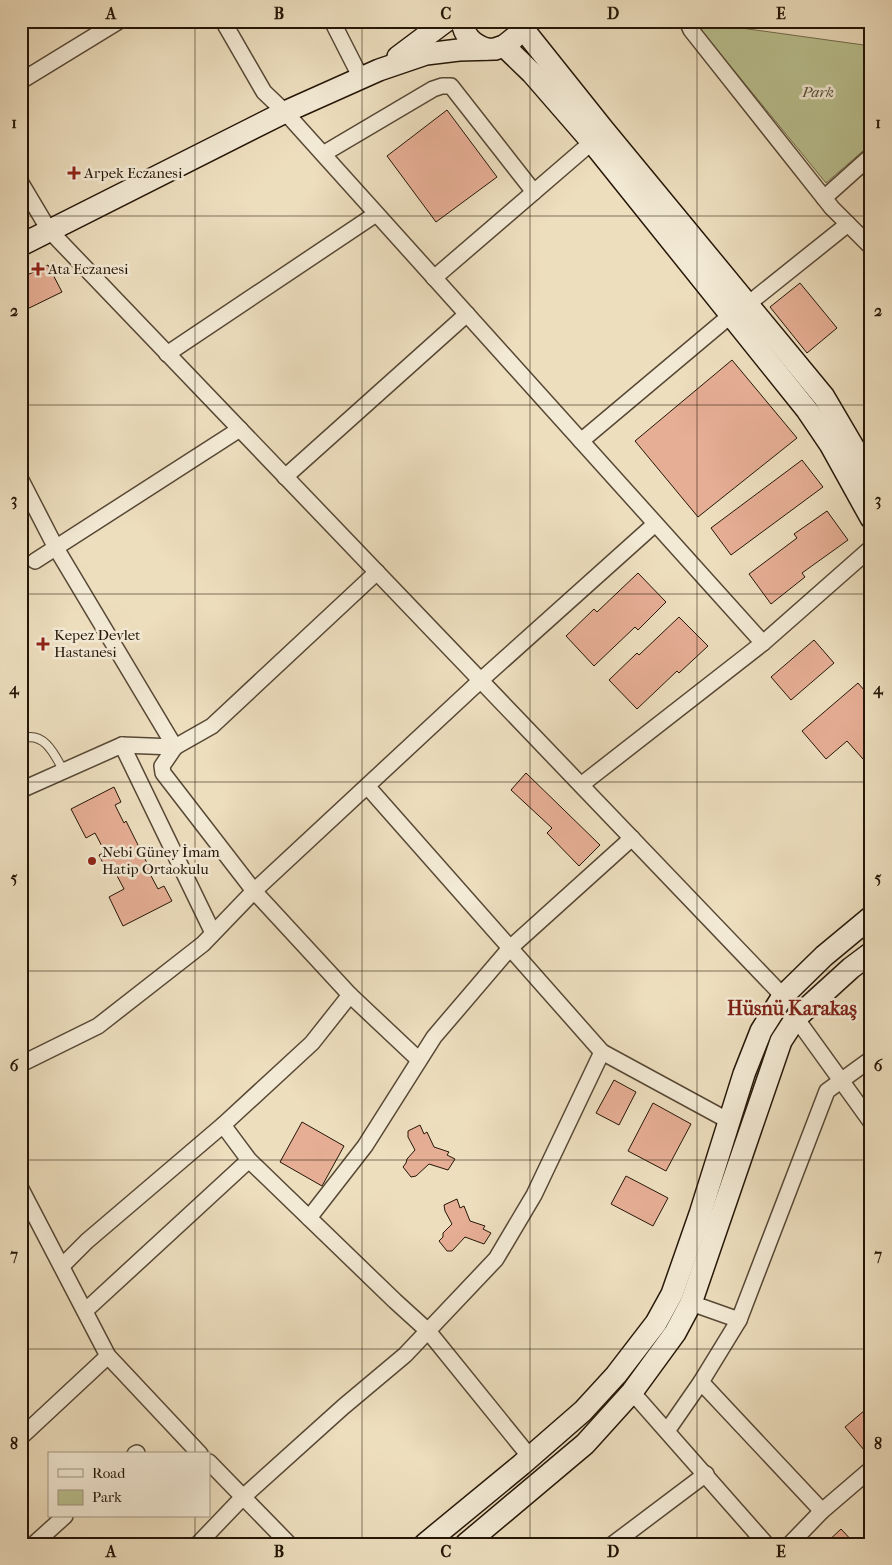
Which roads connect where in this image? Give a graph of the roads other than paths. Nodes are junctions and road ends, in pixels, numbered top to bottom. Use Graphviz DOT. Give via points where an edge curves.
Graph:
graph roads {
  1 [pos="119,21"];
  2 [pos="224,21"];
  3 [pos="332,21"];
  4 [pos="446,21"];
  5 [pos="462,21"];
  6 [pos="687,21"];
  7 [pos="523,22"];
  8 [pos="495,48"];
  9 [pos="370,74"];
  10 [pos="21,82"];
  11 [pos="285,112"];
  12 [pos="592,142"];
  13 [pos="322,154"];
  14 [pos="871,156"];
  15 [pos="21,183"];
  16 [pos="534,192"];
  17 [pos="824,198"];
  18 [pos="376,214"];
  19 [pos="848,224"];
  20 [pos="49,230"];
  21 [pos="21,245"];
  22 [pos="871,247"];
  23 [pos="434,278"];
  24 [pos="740,310"];
  25 [pos="467,314"];
  26 [pos="167,354"];
  27 [pos="240,429"];
  28 [pos="581,441"];
  29 [pos="285,477"];
  30 [pos="871,477"];
  31 [pos="21,480"];
  32 [pos="871,518"];
  33 [pos="655,524"];
  34 [pos="56,548"];
  35 [pos="871,548"];
  36 [pos="36,561"];
  37 [pos="377,572"];
  38 [pos="763,643"];
  39 [pos="481,680"];
  40 [pos="21,739"];
  41 [pos="122,745"];
  42 [pos="175,748"];
  43 [pos="63,770"];
  44 [pos="581,785"];
  45 [pos="367,786"];
  46 [pos="21,790"];
  47 [pos="632,838"];
  48 [pos="254,891"];
  49 [pos="871,917"];
  50 [pos="213,933"];
  51 [pos="510,948"];
  52 [pos="871,953"];
  53 [pos="350,995"];
  54 [pos="783,996"];
  55 [pos="796,1018"];
  56 [pos="602,1052"];
  57 [pos="871,1059"];
  58 [pos="419,1060"];
  59 [pos="21,1064"];
  60 [pos="841,1080"];
  61 [pos="729,1121"];
  62 [pos="871,1122"];
  63 [pos="223,1125"];
  64 [pos="249,1160"];
  65 [pos="21,1189"];
  66 [pos="309,1218"];
  67 [pos="62,1266"];
  68 [pos="691,1303"];
  69 [pos="85,1311"];
  70 [pos="739,1320"];
  71 [pos="428,1331"];
  72 [pos="108,1356"];
  73 [pos="701,1382"];
  74 [pos="632,1392"];
  75 [pos="667,1431"];
  76 [pos="21,1437"];
  77 [pos="198,1452"];
  78 [pos="530,1457"];
  79 [pos="210,1463"];
  80 [pos="871,1470"];
  81 [pos="706,1474"];
  82 [pos="243,1498"];
  83 [pos="822,1511"];
  84 [pos="63,1518"];
  85 [pos="34,1544"];
  86 [pos="198,1544"];
  87 [pos="289,1544"];
  88 [pos="425,1544"];
  89 [pos="466,1544"];
  90 [pos="613,1544"];
  91 [pos="766,1544"];
  92 [pos="790,1544"];
  1 -- 10 [label="street"];
  2 -- 11 [label="street" via="264,92"];
  3 -- 9 [label="street"];
  4 -- 9 [label="street"];
  5 -- 8 [label="street" via="465,32 477,46"];
  6 -- 17 [label="street"];
  7 -- 8 [label="street" via="512,41"];
  7 -- 24 [label="street"];
  8 -- 9 [label="street" via="426,54"];
  8 -- 12 [label="street" via="532,73"];
  9 -- 11 [label="street"];
  11 -- 13 [label="street"];
  11 -- 20 [label="street"];
  12 -- 16 [label="street"];
  12 -- 24 [label="street"];
  13 -- 16 [label="street" via="433,89 451,86"];
  13 -- 18 [label="street"];
  14 -- 17 [label="street"];
  15 -- 20 [label="street"];
  16 -- 23 [label="street"];
  17 -- 19 [label="street"];
  18 -- 23 [label="street"];
  18 -- 26 [label="street"];
  19 -- 22 [label="street"];
  19 -- 24 [label="street"];
  20 -- 21 [label="street"];
  20 -- 26 [label="street"];
  23 -- 25 [label="street"];
  24 -- 28 [label="street"];
  24 -- 30 [label="street" via="824,397"];
  24 -- 32 [label="street" via="830,444"];
  25 -- 28 [label="street"];
  25 -- 29 [label="street"];
  26 -- 27 [label="street"];
  27 -- 29 [label="street"];
  27 -- 34 [label="street"];
  28 -- 33 [label="street"];
  29 -- 37 [label="street"];
  31 -- 34 [label="street"];
  33 -- 38 [label="street"];
  33 -- 39 [label="street"];
  34 -- 36 [label="street"];
  34 -- 42 [label="street"];
  35 -- 38 [label="street"];
  37 -- 39 [label="street"];
  37 -- 42 [label="street" via="212,726"];
  38 -- 44 [label="street"];
  39 -- 44 [label="street"];
  39 -- 45 [label="street"];
  40 -- 43 [label="lane" via="42,740"];
  41 -- 42 [label="street"];
  41 -- 43 [label="street"];
  41 -- 50 [label="street"];
  42 -- 48 [label="street" via="162,766 163,773"];
  43 -- 46 [label="street"];
  44 -- 47 [label="street"];
  45 -- 48 [label="street"];
  45 -- 51 [label="street"];
  47 -- 51 [label="street"];
  47 -- 54 [label="street"];
  48 -- 50 [label="street"];
  48 -- 53 [label="street"];
  49 -- 54 [label="street"];
  50 -- 59 [label="street" via="98,1026"];
  51 -- 56 [label="street"];
  51 -- 58 [label="street" via="434,1037"];
  52 -- 55 [label="street"];
  53 -- 58 [label="street"];
  53 -- 63 [label="street" via="312,1043"];
  54 -- 61 [label="street" via="761,1031"];
  55 -- 60 [label="street"];
  55 -- 68 [label="street" via="781,1041"];
  56 -- 61 [label="street"];
  56 -- 71 [label="street" via="534,1195 496,1259"];
  57 -- 60 [label="street"];
  58 -- 66 [label="street" via="365,1146"];
  60 -- 62 [label="street"];
  60 -- 70 [label="street" via="827,1092"];
  61 -- 78 [label="street" via="672,1294 656,1323 583,1411"];
  63 -- 64 [label="street"];
  63 -- 67 [label="street"];
  64 -- 66 [label="street"];
  64 -- 69 [label="street"];
  65 -- 67 [label="street"];
  66 -- 71 [label="street"];
  67 -- 69 [label="street"];
  68 -- 70 [label="street"];
  68 -- 74 [label="street" via="675,1333"];
  69 -- 72 [label="street"];
  70 -- 73 [label="street"];
  71 -- 78 [label="street"];
  71 -- 82 [label="street"];
  72 -- 76 [label="street"];
  72 -- 77 [label="street"];
  73 -- 75 [label="street"];
  73 -- 83 [label="street"];
  74 -- 75 [label="street"];
  74 -- 89 [label="street" via="585,1444"];
  75 -- 81 [label="street"];
  78 -- 88 [label="street"];
  79 -- 82 [label="street"];
  80 -- 83 [label="street"];
  81 -- 90 [label="street"];
  81 -- 91 [label="street"];
  82 -- 86 [label="street"];
  82 -- 87 [label="street"];
  83 -- 92 [label="street"];
  84 -- 85 [label="street"];
}
